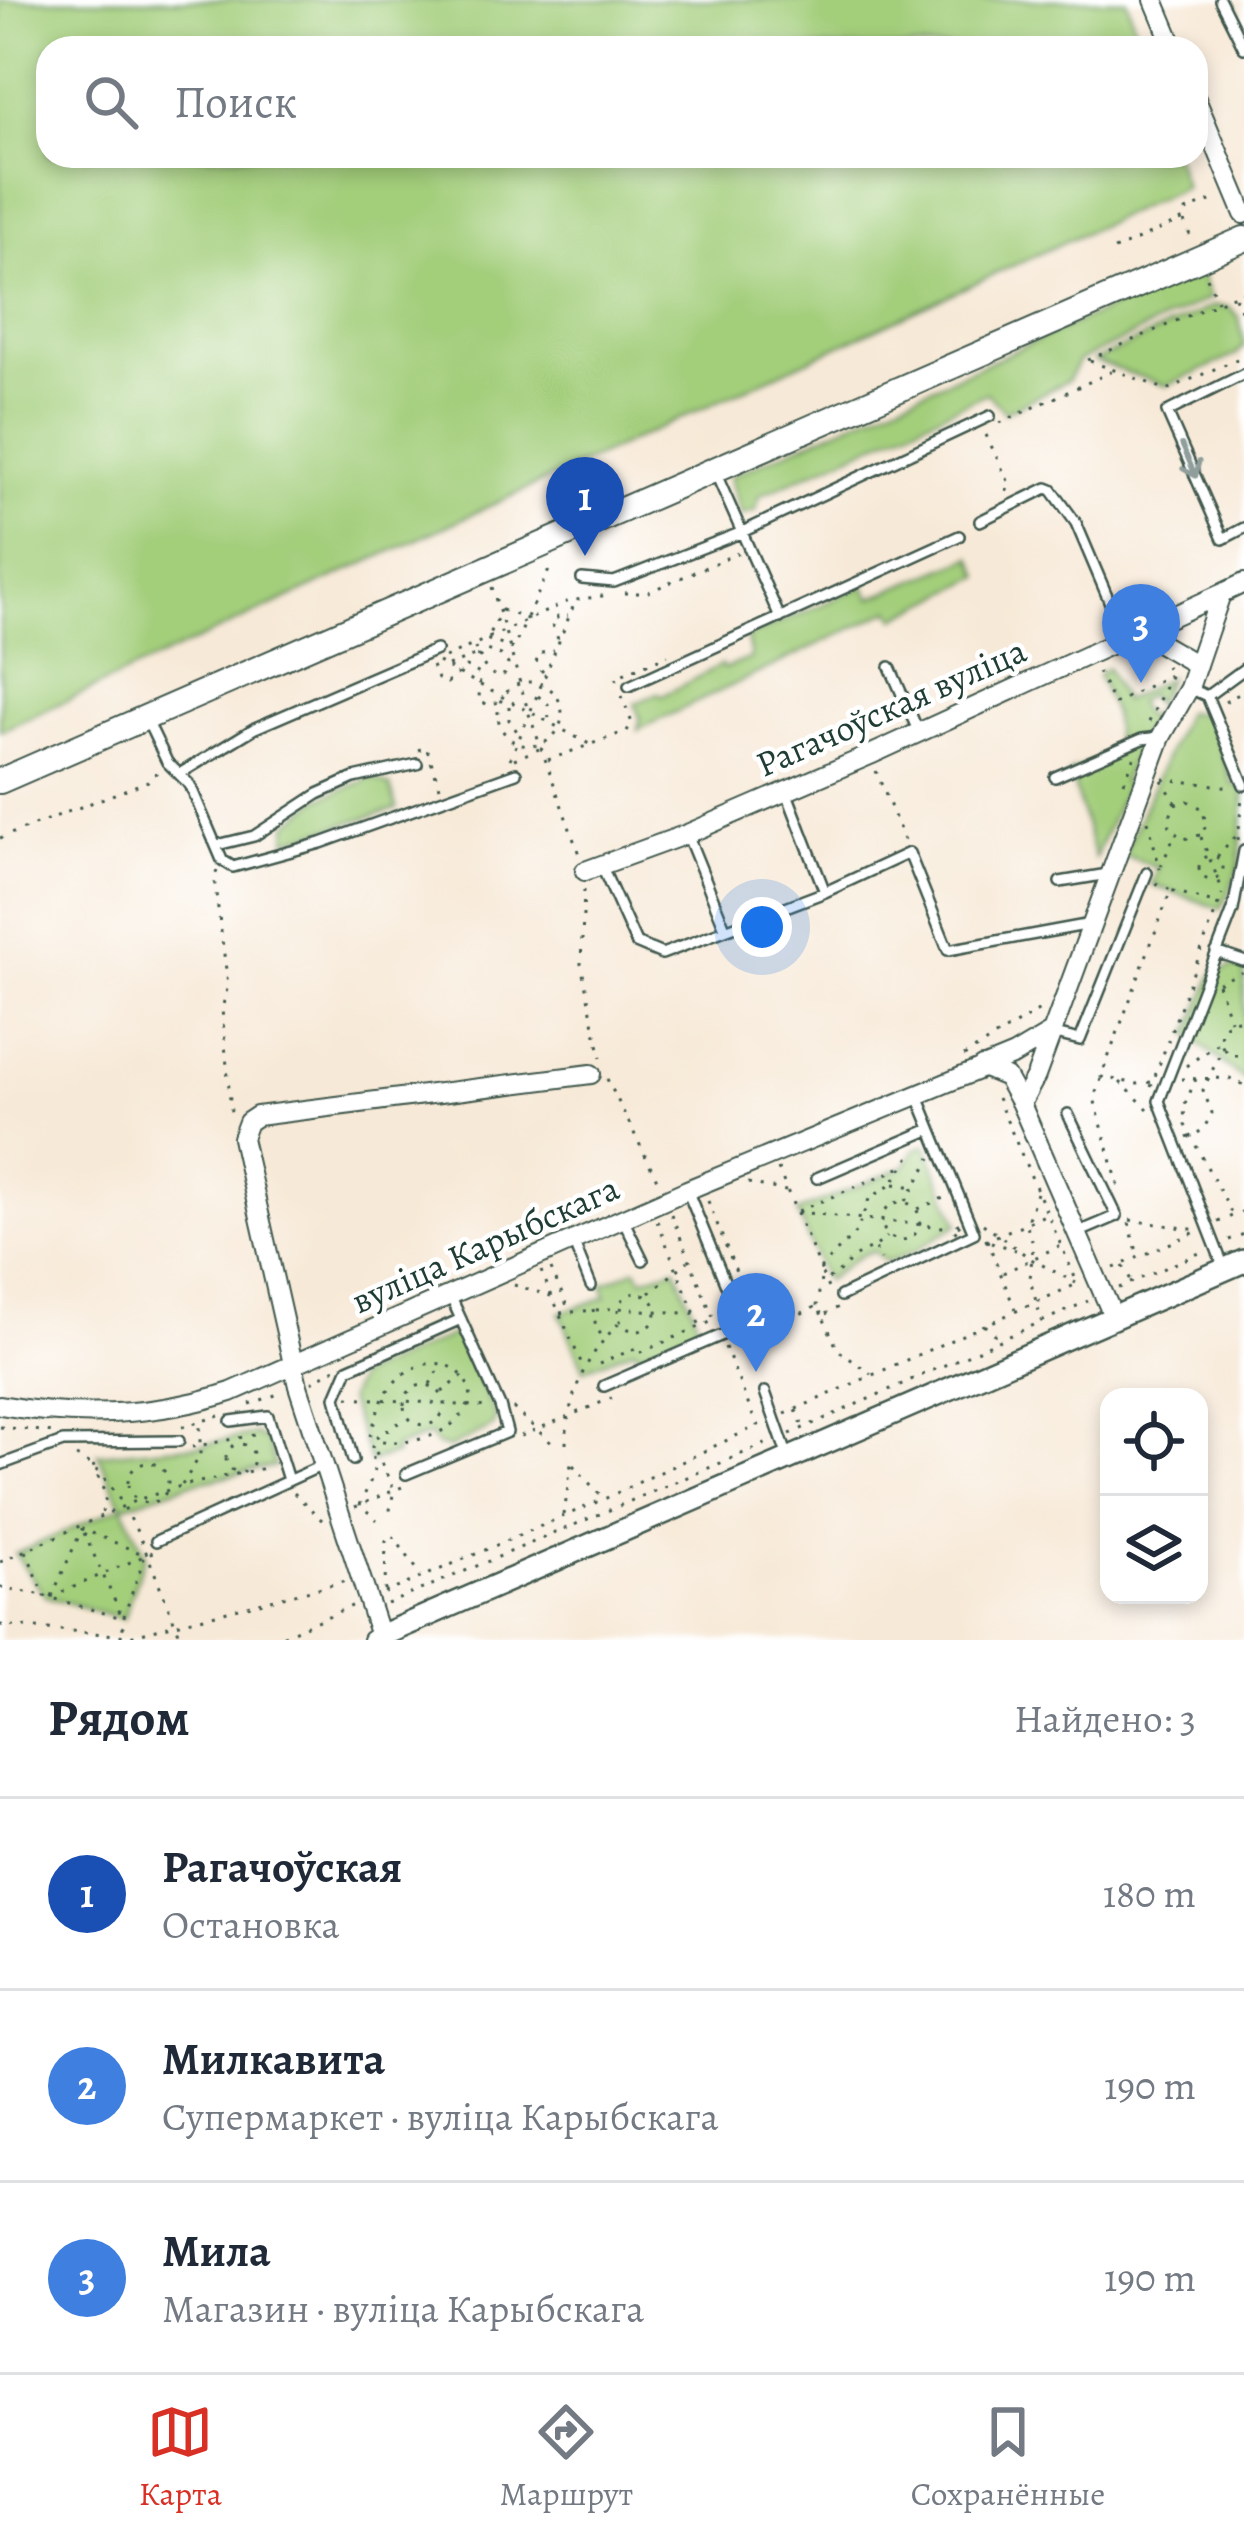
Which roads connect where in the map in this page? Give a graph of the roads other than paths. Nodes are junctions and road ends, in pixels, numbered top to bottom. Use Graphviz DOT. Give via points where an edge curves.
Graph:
graph roads {
  1 [pos="1154,0"];
  2 [pos="1220,0"];
  3 [pos="1169,36"];
  4 [pos="1244,48"];
  5 [pos="1208,128"];
  6 [pos="1244,214"];
  7 [pos="1244,239"];
  8 [pos="1244,374"];
  9 [pos="991,416"];
  10 [pos="714,469"];
  11 [pos="980,521"];
  12 [pos="1244,529"];
  13 [pos="740,533"];
  14 [pos="959,536"];
  15 [pos="582,579"];
  16 [pos="1244,584"];
  17 [pos="1221,594"];
  18 [pos="779,618"];
  19 [pos="1134,635"];
  20 [pos="436,656"];
  21 [pos="1197,665"];
  22 [pos="890,667"];
  23 [pos="1244,669"];
  24 [pos="629,686"];
  25 [pos="1198,692"];
  26 [pos="146,716"];
  27 [pos="919,733"];
  28 [pos="1152,738"];
  29 [pos="417,764"];
  30 [pos="181,773"];
  31 [pos="515,773"];
  32 [pos="1055,777"];
  33 [pos="0,781"];
  34 [pos="1244,785"];
  35 [pos="786,791"];
  36 [pos="687,834"];
  37 [pos="217,845"];
  38 [pos="1240,851"];
  39 [pos="592,867"];
  40 [pos="1109,873"];
  41 [pos="1147,873"];
  42 [pos="1060,882"];
  43 [pos="824,892"];
  44 [pos="1091,924"];
  45 [pos="724,928"];
  46 [pos="1216,952"];
  47 [pos="1243,961"];
  48 [pos="1051,1034"];
  49 [pos="1014,1055"];
  50 [pos="982,1066"];
  51 [pos="599,1069"];
  52 [pos="1036,1076"];
  53 [pos="999,1083"];
  54 [pos="917,1094"];
  55 [pos="1022,1104"];
  56 [pos="1068,1114"];
  57 [pos="931,1129"];
  58 [pos="817,1178"];
  59 [pos="688,1190"];
  60 [pos="623,1219"];
  61 [pos="1069,1239"];
  62 [pos="573,1241"];
  63 [pos="643,1260"];
  64 [pos="1234,1265"];
  65 [pos="591,1286"];
  66 [pos="450,1295"];
  67 [pos="841,1296"];
  68 [pos="1114,1318"];
  69 [pos="461,1319"];
  70 [pos="293,1366"];
  71 [pos="604,1386"];
  72 [pos="765,1392"];
  73 [pos="0,1405"];
  74 [pos="64,1413"];
  75 [pos="231,1421"];
  76 [pos="179,1441"];
  77 [pos="66,1447"];
  78 [pos="353,1460"];
  79 [pos="789,1460"];
  80 [pos="325,1464"];
  81 [pos="0,1466"];
  82 [pos="410,1478"];
  83 [pos="288,1480"];
  84 [pos="151,1550"];
  85 [pos="376,1638"];
  1 -- 3 [label="street"];
  2 -- 4 [label="lane"];
  5 -- 6 [label="street"];
  7 -- 10 [label="main road"];
  8 -- 12 [label="lane, one-way" via="1167,412 1223,539"];
  9 -- 13 [label="lane"];
  10 -- 13 [label="lane"];
  10 -- 26 [label="main road"];
  11 -- 19 [label="lane" via="1052,490"];
  13 -- 15 [label="lane" via="614,582"];
  13 -- 18 [label="lane"];
  14 -- 18 [label="lane"];
  16 -- 17 [label="street"];
  17 -- 19 [label="street, Рагачоўская вуліца"];
  17 -- 21 [label="street"];
  18 -- 24 [label="lane"];
  19 -- 21 [label="street"];
  19 -- 27 [label="street, Рагачоўская вуліца"];
  20 -- 30 [label="lane" via="255,728"];
  21 -- 25 [label="street"];
  22 -- 27 [label="lane"];
  23 -- 25 [label="lane"];
  25 -- 28 [label="street"];
  25 -- 34 [label="lane"];
  26 -- 30 [label="lane" via="167,762"];
  26 -- 33 [label="main road"];
  27 -- 35 [label="street, Рагачоўская вуліца"];
  28 -- 32 [label="lane"];
  28 -- 40 [label="street"];
  29 -- 37 [label="lane" via="354,778 254,836"];
  30 -- 37 [label="lane"];
  31 -- 37 [label="lane" via="233,867"];
  35 -- 36 [label="street, Рагачоўская вуліца"];
  35 -- 43 [label="lane"];
  36 -- 39 [label="street, Рагачоўская вуліца"];
  36 -- 45 [label="lane"];
  38 -- 46 [label="lane" via="1233,910"];
  39 -- 45 [label="lane" via="636,943 662,954"];
  40 -- 42 [label="lane"];
  40 -- 44 [label="street"];
  41 -- 48 [label="lane" via="1080,1040"];
  43 -- 44 [label="lane" via="909,853 947,950"];
  43 -- 45 [label="lane"];
  44 -- 48 [label="street"];
  46 -- 47 [label="lane"];
  46 -- 64 [label="lane" via="1159,1101 1204,1228"];
  48 -- 49 [label="street, вуліца Карыбскага"];
  48 -- 52 [label="street"];
  49 -- 50 [label="street, вуліца Карыбскага"];
  49 -- 52 [label="street" via="1034,1060"];
  49 -- 53 [label="street"];
  50 -- 53 [label="street"];
  50 -- 54 [label="street, вуліца Карыбскага"];
  51 -- 70 [label="street" via="248,1122 242,1138"];
  52 -- 53 [label="street" via="1023,1086"];
  52 -- 55 [label="street"];
  53 -- 55 [label="street"];
  54 -- 57 [label="lane"];
  54 -- 59 [label="street, вуліца Карыбскага"];
  55 -- 61 [label="street"];
  56 -- 61 [label="lane" via="1117,1216"];
  57 -- 58 [label="lane"];
  57 -- 67 [label="lane" via="974,1233"];
  59 -- 60 [label="street, вуліца Карыбскага"];
  59 -- 71 [label="lane" via="743,1326"];
  60 -- 62 [label="street, вуліца Карыбскага"];
  60 -- 63 [label="lane"];
  61 -- 68 [label="street"];
  62 -- 65 [label="lane"];
  62 -- 66 [label="street, вуліца Карыбскага"];
  64 -- 68 [label="street"];
  66 -- 69 [label="lane"];
  66 -- 70 [label="street, вуліца Карыбскага"];
  68 -- 79 [label="street"];
  69 -- 78 [label="lane" via="348,1369 336,1397"];
  69 -- 82 [label="lane" via="507,1432"];
  70 -- 74 [label="street, вуліца Карыбскага" via="184,1407"];
  70 -- 80 [label="street"];
  72 -- 79 [label="lane"];
  73 -- 74 [label="street, вуліца Карыбскага"];
  74 -- 77 [label="lane"];
  75 -- 83 [label="lane" via="268,1416"];
  76 -- 77 [label="lane"];
  77 -- 81 [label="lane"];
  79 -- 85 [label="street"];
  80 -- 83 [label="lane"];
  80 -- 85 [label="street" via="374,1600"];
  83 -- 84 [label="lane"];
}
